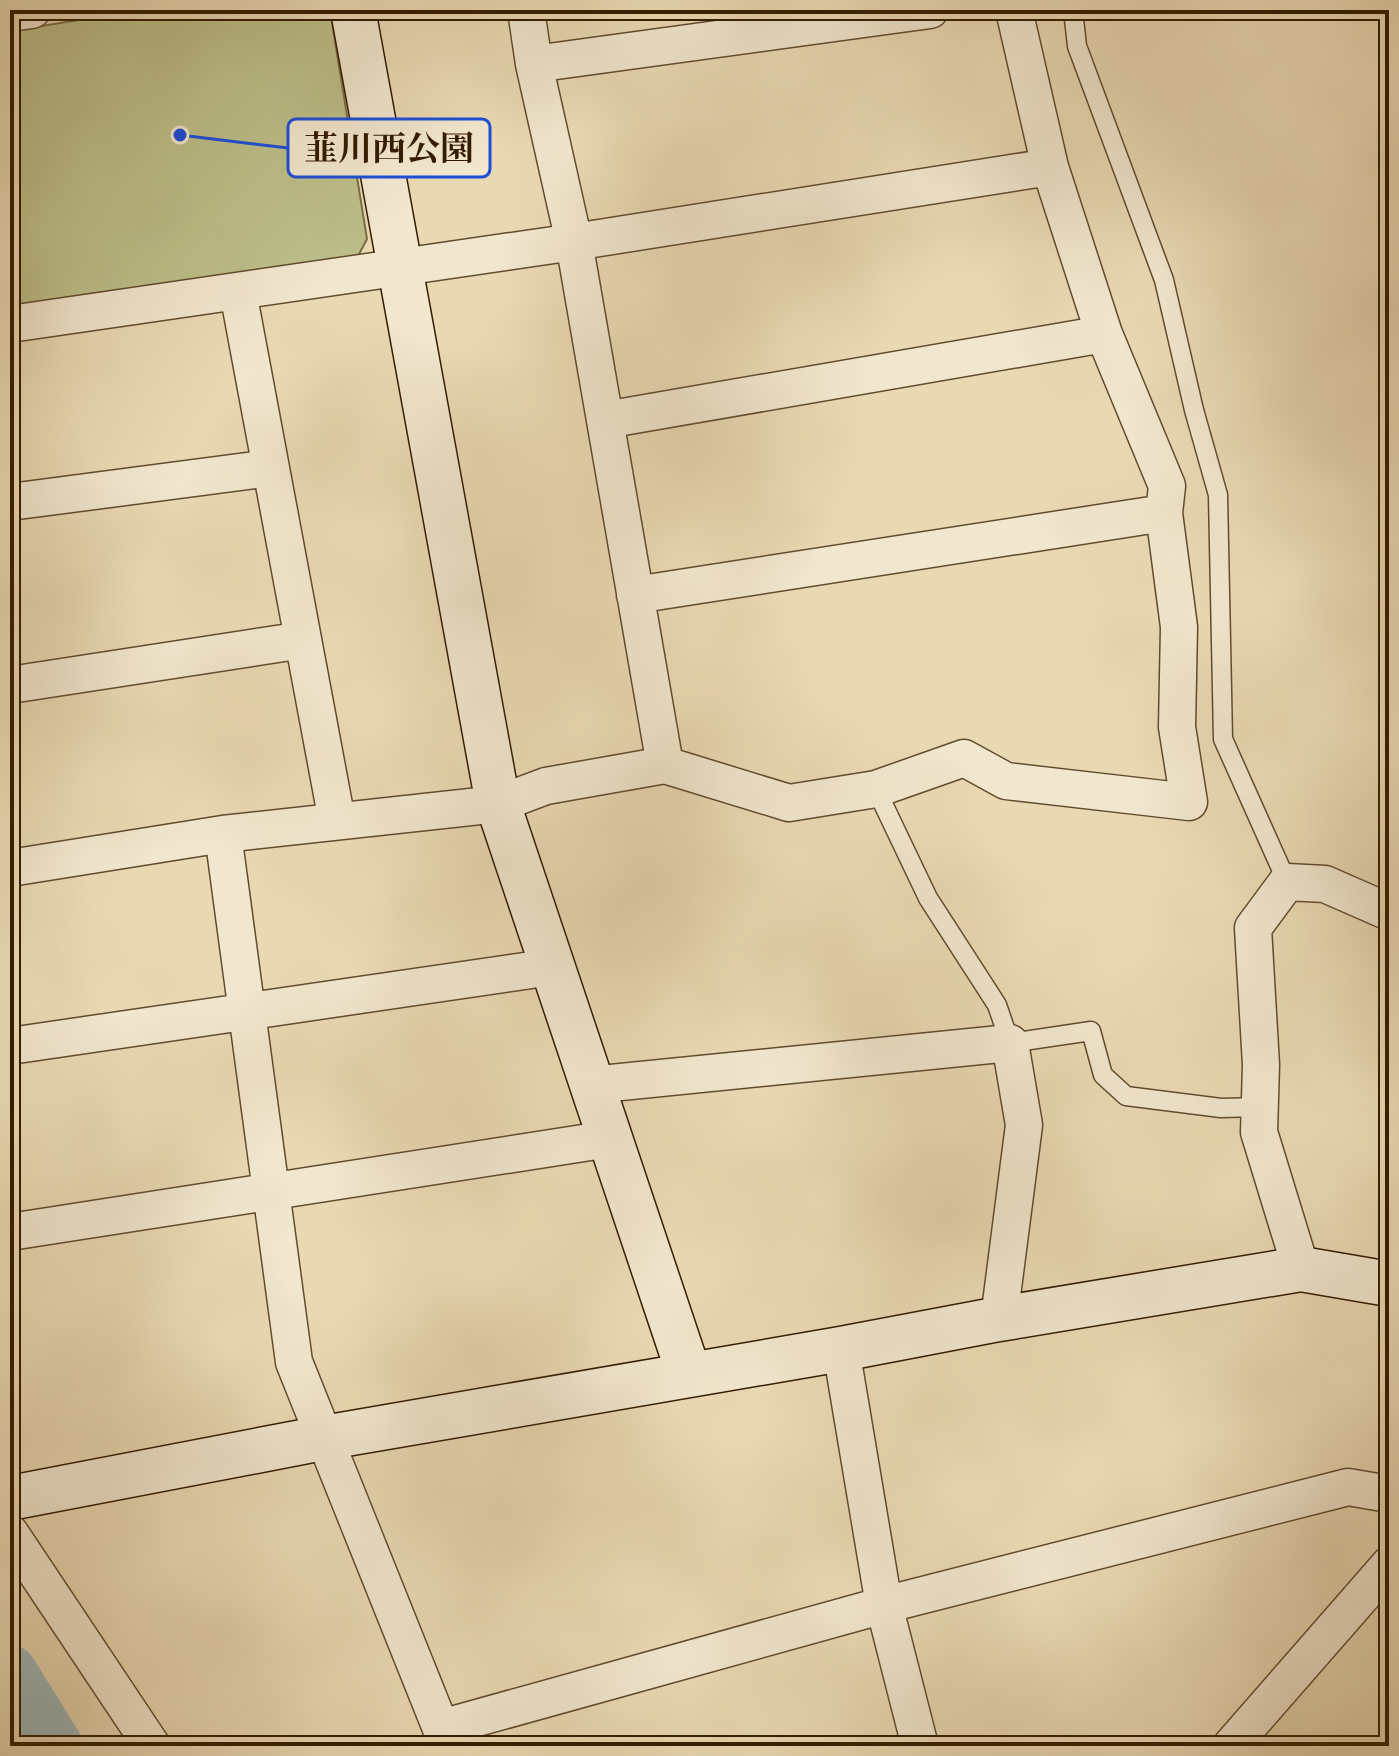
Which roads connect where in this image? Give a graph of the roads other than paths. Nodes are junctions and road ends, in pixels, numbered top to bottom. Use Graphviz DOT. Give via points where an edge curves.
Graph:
graph roads {
  1 [pos="32,10"];
  2 [pos="353,10"];
  3 [pos="526,10"];
  4 [pos="930,10"];
  5 [pos="1014,10"];
  6 [pos="1073,10"];
  7 [pos="10,13"];
  8 [pos="534,64"];
  9 [pos="1050,167"];
  10 [pos="574,242"];
  11 [pos="400,268"];
  12 [pos="238,292"];
  13 [pos="10,324"];
  14 [pos="1104,334"];
  15 [pos="605,420"];
  16 [pos="271,468"];
  17 [pos="10,502"];
  18 [pos="1164,513"];
  19 [pos="635,595"];
  20 [pos="303,640"];
  21 [pos="10,685"];
  22 [pos="665,765"];
  23 [pos="876,789"];
  24 [pos="498,804"];
  25 [pos="337,821"];
  26 [pos="223,834"];
  27 [pos="10,868"];
  28 [pos="1287,882"];
  29 [pos="1389,912"];
  30 [pos="552,967"];
  31 [pos="247,1010"];
  32 [pos="1010,1043"];
  33 [pos="10,1046"];
  34 [pos="591,1085"];
  35 [pos="1260,1107"];
  36 [pos="609,1139"];
  37 [pos="271,1191"];
  38 [pos="10,1232"];
  39 [pos="1301,1269"];
  40 [pos="1389,1284"];
  41 [pos="999,1319"];
  42 [pos="841,1349"];
  43 [pos="689,1374"];
  44 [pos="323,1438"];
  45 [pos="1389,1494"];
  46 [pos="10,1498"];
  47 [pos="10,1533"];
  48 [pos="1389,1565"];
  49 [pos="884,1605"];
  50 [pos="444,1737"];
  51 [pos="152,1746"];
  52 [pos="920,1746"];
  53 [pos="1231,1746"];
  1 -- 7 [label="street"];
  2 -- 11 [label="street"];
  3 -- 8 [label="street"];
  4 -- 8 [label="street"];
  5 -- 9 [label="street"];
  6 -- 28 [label="lane" via="1077,46 1164,280 1218,495 1223,739"];
  8 -- 10 [label="street"];
  9 -- 10 [label="street"];
  9 -- 14 [label="street"];
  10 -- 11 [label="street"];
  10 -- 15 [label="street"];
  11 -- 12 [label="street"];
  11 -- 24 [label="street"];
  12 -- 13 [label="street"];
  12 -- 16 [label="street"];
  14 -- 15 [label="street"];
  14 -- 18 [label="street" via="1167,486"];
  15 -- 19 [label="street"];
  16 -- 17 [label="street"];
  16 -- 20 [label="street"];
  18 -- 19 [label="street"];
  18 -- 23 [label="street" via="1179,627 1177,727 1189,802 1006,781 964,758"];
  19 -- 22 [label="street"];
  20 -- 21 [label="street"];
  20 -- 25 [label="street"];
  22 -- 23 [label="street" via="789,803"];
  22 -- 24 [label="street" via="546,786"];
  23 -- 32 [label="lane" via="928,898 997,1005"];
  24 -- 25 [label="street"];
  24 -- 30 [label="street"];
  25 -- 26 [label="street"];
  26 -- 27 [label="street"];
  26 -- 31 [label="street"];
  28 -- 29 [label="street" via="1325,884"];
  28 -- 35 [label="street" via="1253,928"];
  30 -- 31 [label="street"];
  30 -- 34 [label="street"];
  31 -- 33 [label="street"];
  31 -- 37 [label="street"];
  32 -- 34 [label="street"];
  32 -- 35 [label="lane" via="1091,1031 1103,1075 1126,1096 1221,1108"];
  32 -- 41 [label="street" via="1024,1125"];
  34 -- 36 [label="street"];
  35 -- 39 [label="street" via="1259,1132"];
  36 -- 37 [label="street"];
  36 -- 43 [label="street"];
  37 -- 38 [label="street"];
  37 -- 44 [label="street" via="294,1362"];
  39 -- 40 [label="street"];
  39 -- 41 [label="street"];
  41 -- 42 [label="street"];
  42 -- 43 [label="street"];
  42 -- 49 [label="street"];
  43 -- 44 [label="street"];
  44 -- 46 [label="street"];
  44 -- 50 [label="street"];
  45 -- 49 [label="street" via="1348,1487"];
  47 -- 51 [label="street"];
  48 -- 53 [label="street"];
  49 -- 50 [label="street"];
  49 -- 52 [label="street"];
}
